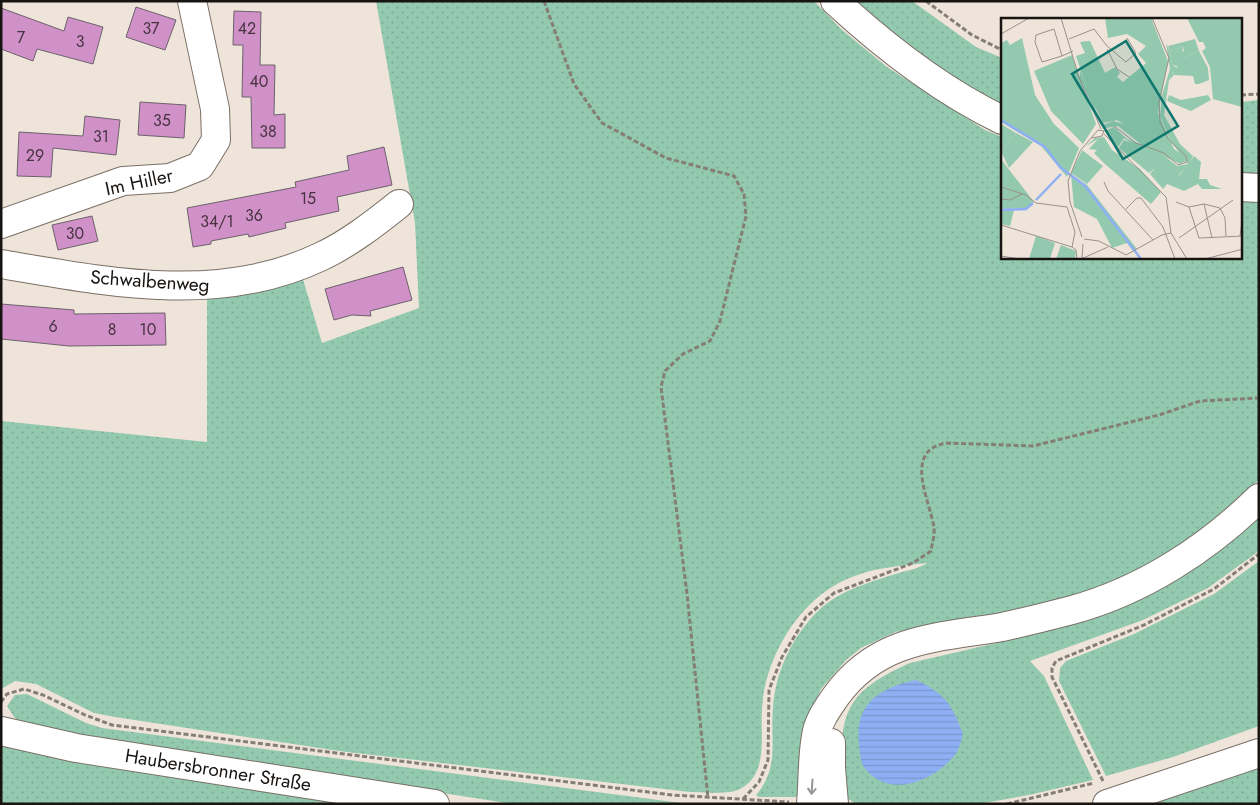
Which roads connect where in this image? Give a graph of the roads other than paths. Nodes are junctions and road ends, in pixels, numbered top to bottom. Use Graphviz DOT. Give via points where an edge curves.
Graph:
graph roads {
  1 [pos="192,1"];
  2 [pos="835,1"];
  3 [pos="1001,119"];
  4 [pos="1242,187"];
  5 [pos="1259,188"];
  6 [pos="399,204"];
  7 [pos="1,224"];
  8 [pos="1,264"];
  9 [pos="1259,498"];
  10 [pos="839,692"];
  11 [pos="1,731"];
  12 [pos="1259,753"];
  13 [pos="803,803"];
  14 [pos="435,804"];
  15 [pos="834,804"];
  16 [pos="1108,804"];
  1 -- 7 [label="main road, Im Hiller" via="215,109 216,140 200,166 170,178 123,181"];
  2 -- 3 [label="main road" via="904,60 946,89"];
  4 -- 5 [label="main road"];
  6 -- 8 [label="main road, Schwalbenweg" via="370,227 320,257 280,273 232,284 197,287 156,285"];
  9 -- 10 [label="main road" via="1214,538 1120,593 1055,614 911,642 869,662 851,676"];
  10 -- 13 [label="main road, one-way" via="825,711 816,735"];
  10 -- 15 [label="main road" via="831,744"];
  11 -- 14 [label="main road, Haubersbronner Straße" via="76,748"];
  12 -- 16 [label="main road"];
}
